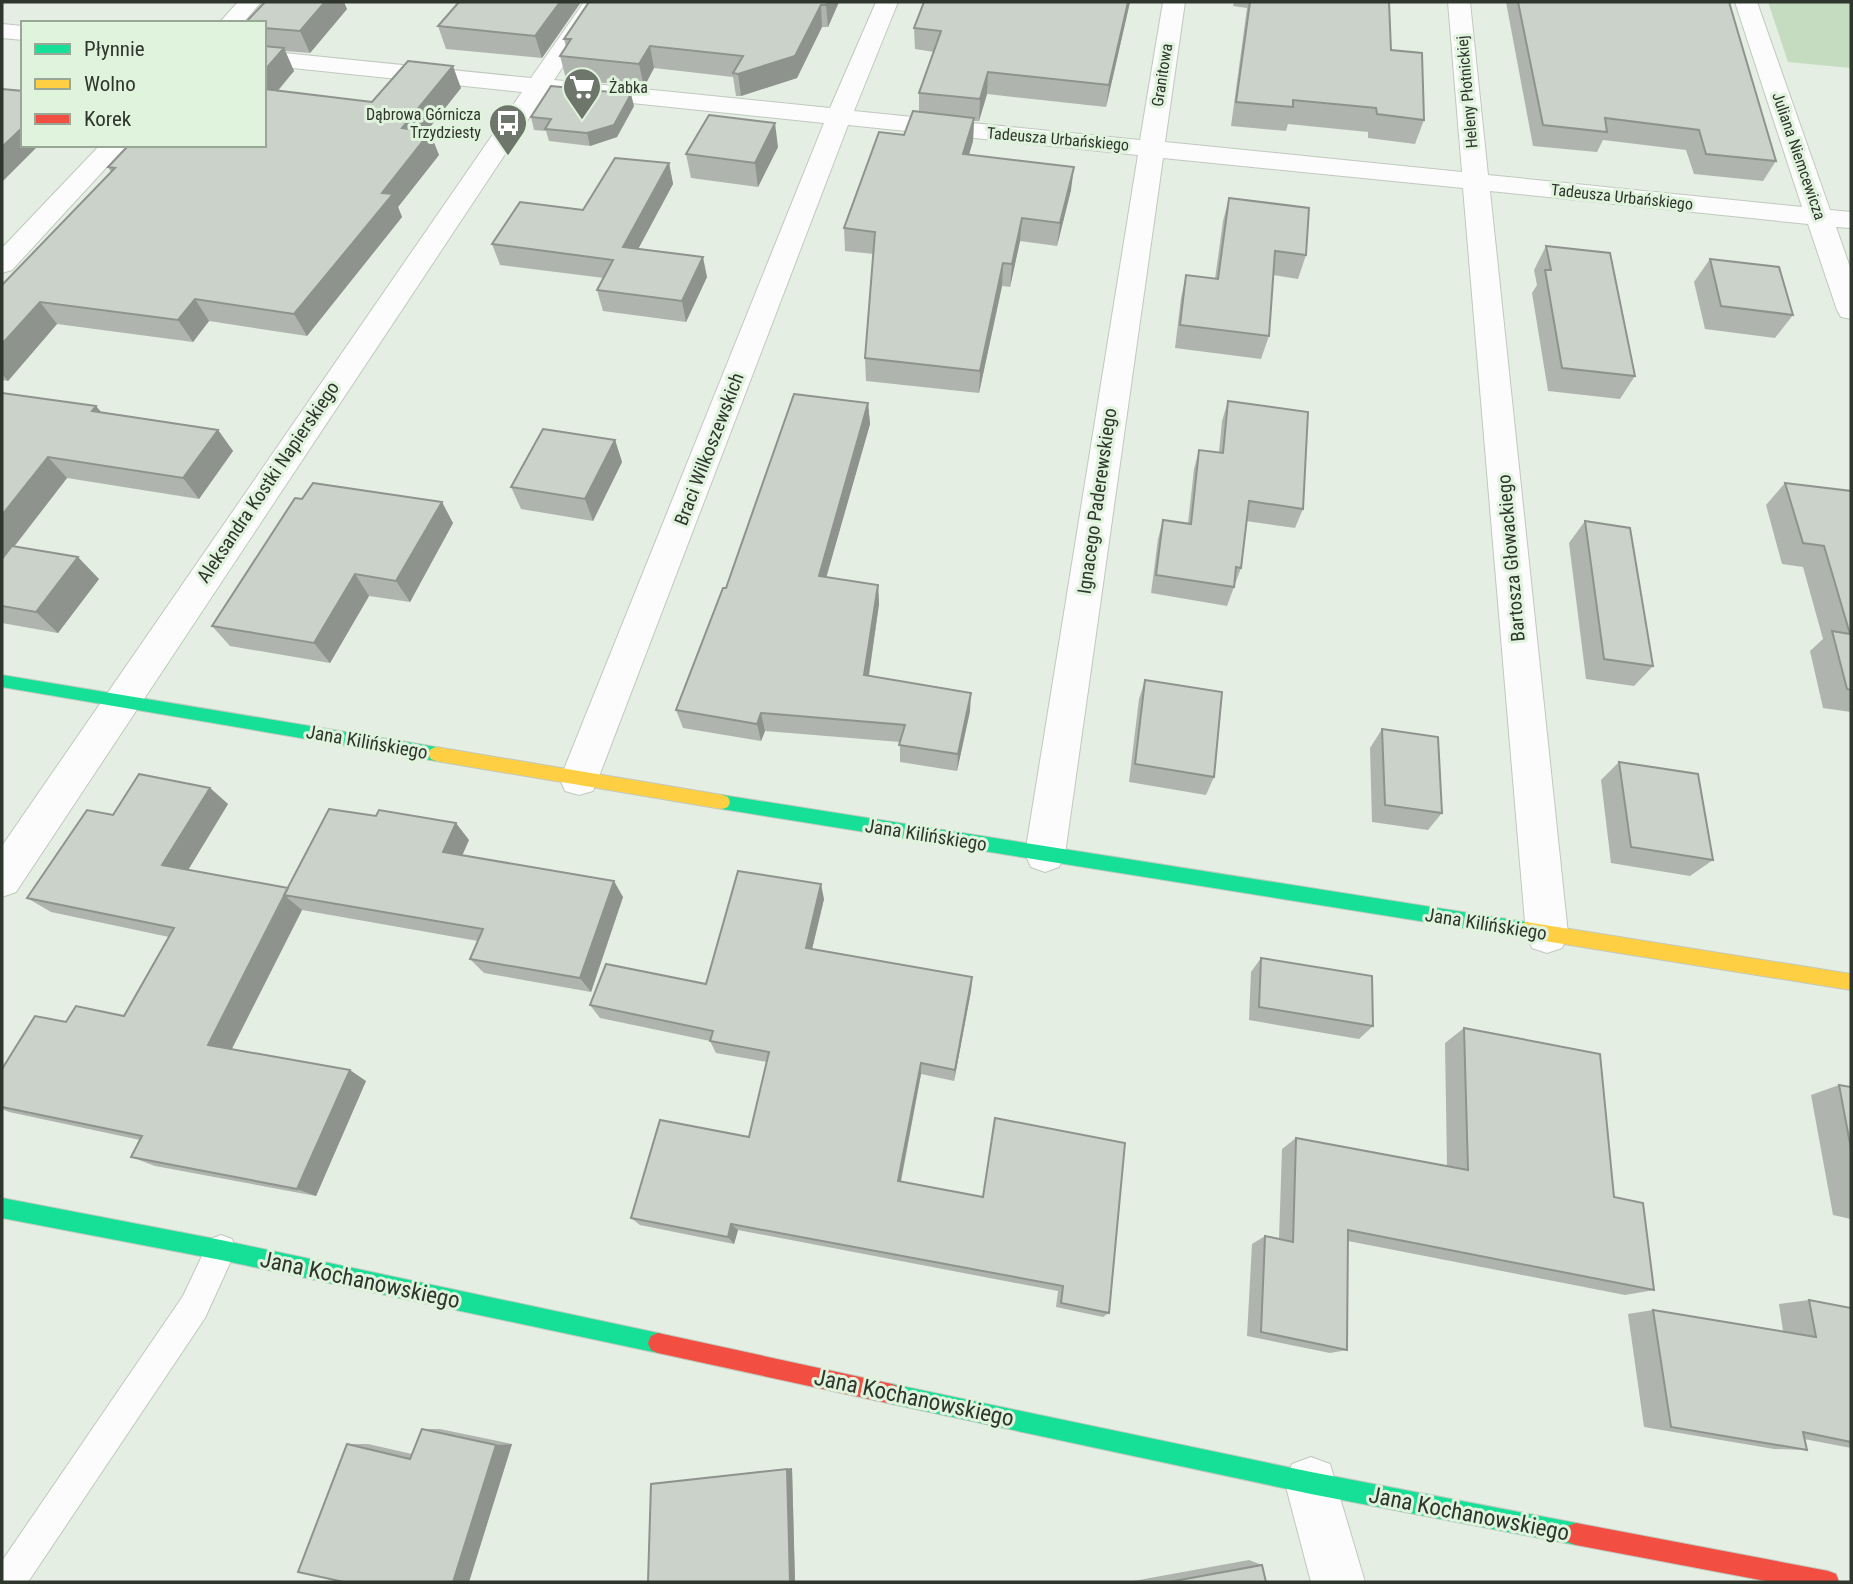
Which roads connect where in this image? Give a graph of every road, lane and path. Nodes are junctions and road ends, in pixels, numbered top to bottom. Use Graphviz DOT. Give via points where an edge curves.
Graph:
graph roads {
  1 [pos="250,2"];
  2 [pos="595,2"];
  3 [pos="887,2"];
  4 [pos="1174,2"];
  5 [pos="1459,2"];
  6 [pos="1746,2"];
  7 [pos="232,21"];
  8 [pos="2,31"];
  9 [pos="21,33"];
  10 [pos="266,58"];
  11 [pos="537,87"];
  12 [pos="838,118"];
  13 [pos="112,147"];
  14 [pos="1150,148"];
  15 [pos="1475,182"];
  16 [pos="1820,217"];
  17 [pos="1851,220"];
  18 [pos="2,264"];
  19 [pos="1851,310"];
  20 [pos="2,681"];
  21 [pos="121,699"];
  22 [pos="579,779"];
  23 [pos="1045,853"];
  24 [pos="2,878"];
  25 [pos="1547,934"];
  26 [pos="1851,982"];
  27 [pos="2,1208"];
  28 [pos="221,1250"];
  29 [pos="1311,1483"];
  30 [pos="8,1582"];
  31 [pos="1338,1582"];
  32 [pos="1828,1582"];
  1 -- 7 [label="street"];
  2 -- 11 [label="street, Aleksandra Kostki Napierskiego"];
  3 -- 12 [label="street, Braci Wilkoszewskich"];
  4 -- 14 [label="street, Granitowa"];
  5 -- 15 [label="street, Heleny Płotnickiej"];
  6 -- 16 [label="street, Juliana Niemcewicza"];
  8 -- 9 [label="street"];
  10 -- 11 [label="street, Tadeusza Urbańskiego"];
  11 -- 12 [label="street, Tadeusza Urbańskiego"];
  11 -- 21 [label="street, Aleksandra Kostki Napierskiego"];
  12 -- 14 [label="street, Tadeusza Urbańskiego"];
  12 -- 22 [label="street, Braci Wilkoszewskich"];
  13 -- 18 [label="street"];
  14 -- 15 [label="street, Tadeusza Urbańskiego"];
  14 -- 23 [label="street, Ignacego Paderewskiego"];
  15 -- 16 [label="street, Tadeusza Urbańskiego"];
  15 -- 25 [label="street, Bartosza Głowackiego"];
  16 -- 17 [label="street, Tadeusza Urbańskiego"];
  16 -- 19 [label="street, Juliana Niemcewicza"];
  20 -- 21 [label="street, Jana Kilińskiego"];
  21 -- 22 [label="street, Jana Kilińskiego"];
  21 -- 24 [label="street, Aleksandra Kostki Napierskiego"];
  22 -- 23 [label="street, Jana Kilińskiego"];
  23 -- 25 [label="street, Jana Kilińskiego"];
  25 -- 26 [label="street, Jana Kilińskiego"];
  27 -- 28 [label="street, Jana Kochanowskiego"];
  28 -- 29 [label="street, Jana Kochanowskiego"];
  28 -- 30 [label="lane" via="194,1307"];
  29 -- 31 [label="street"];
  29 -- 32 [label="street, Jana Kochanowskiego"];
}
